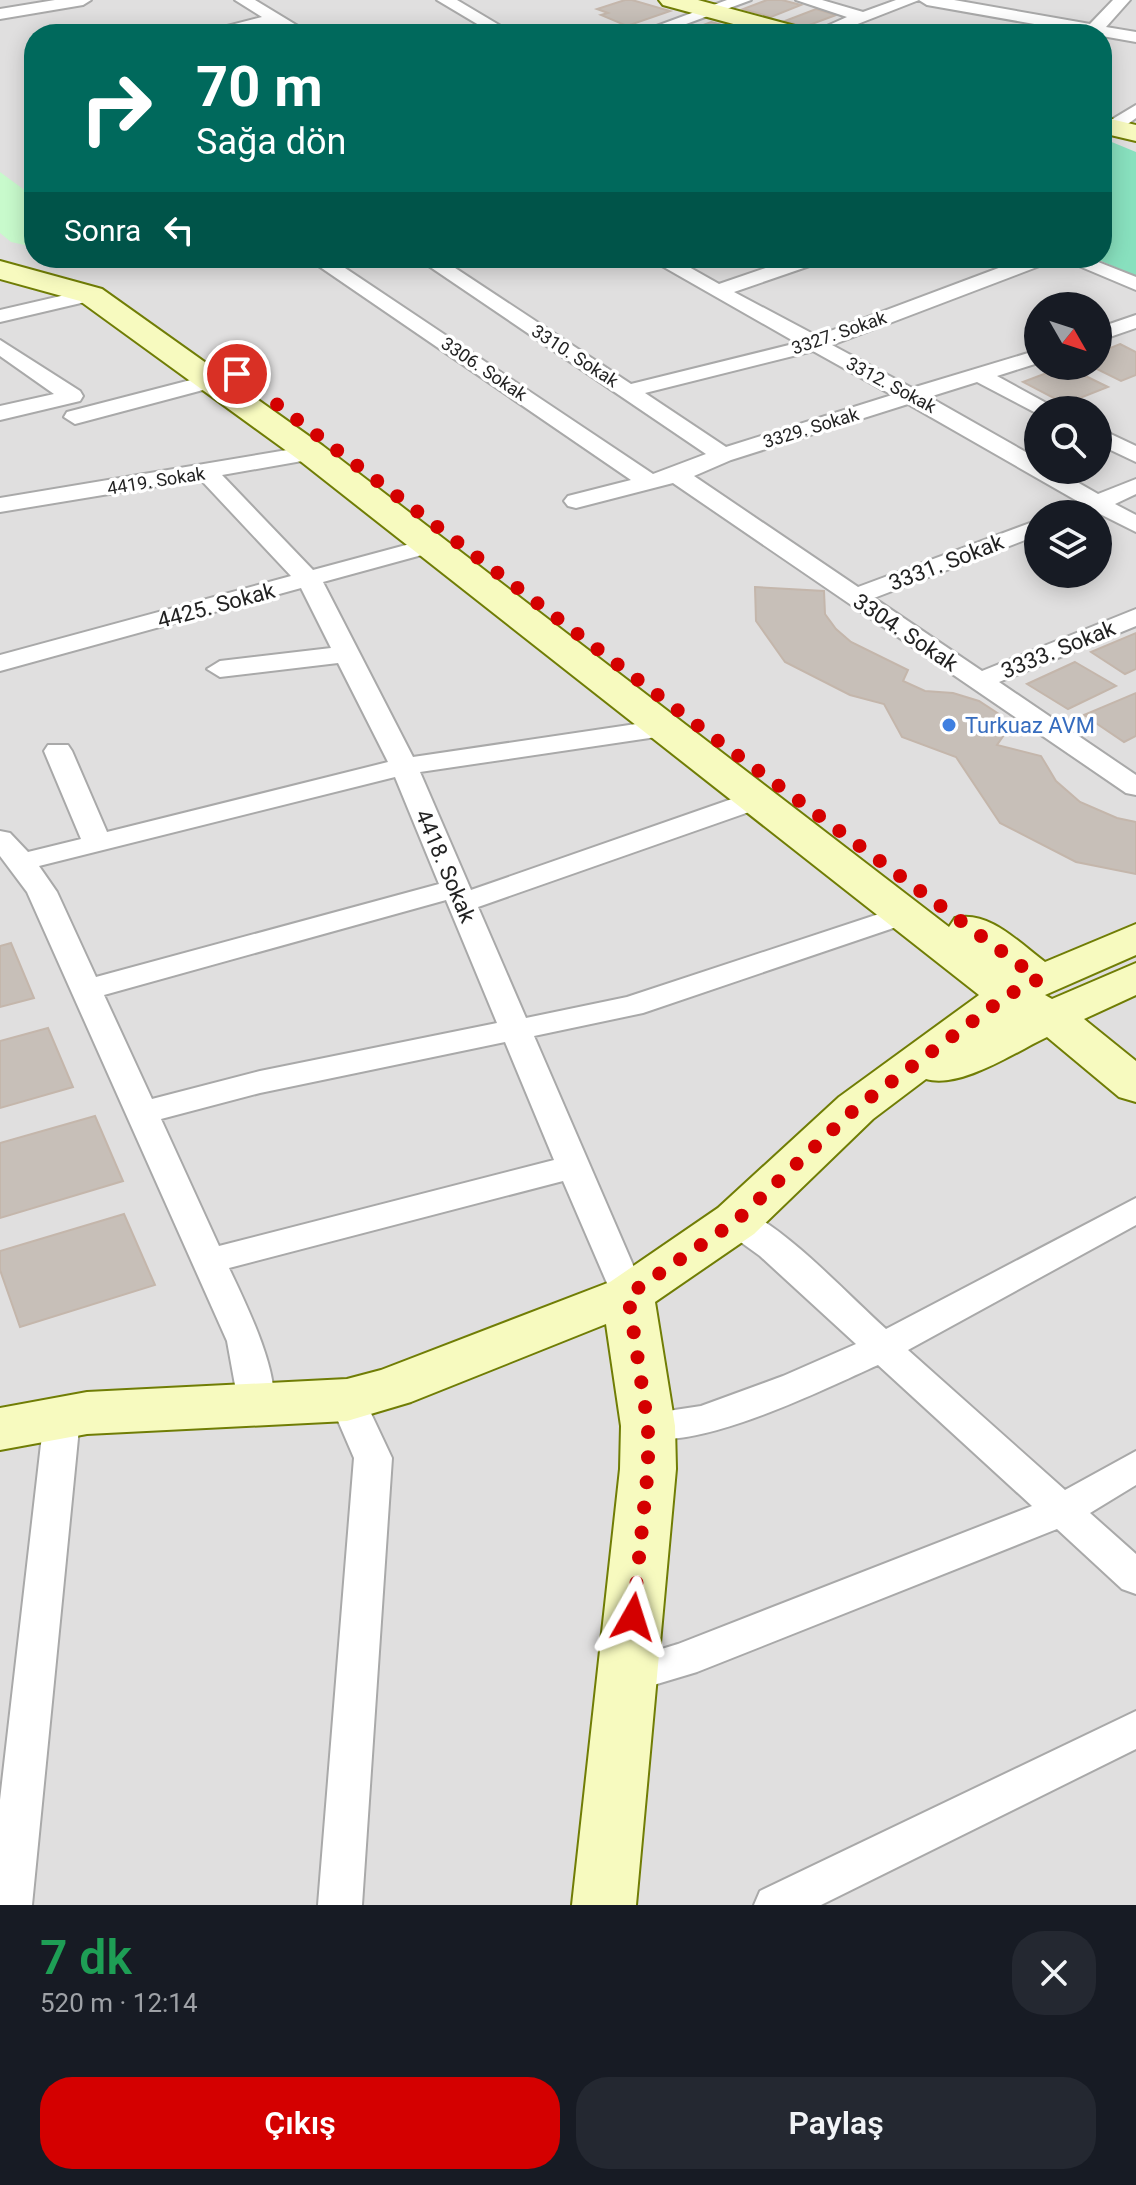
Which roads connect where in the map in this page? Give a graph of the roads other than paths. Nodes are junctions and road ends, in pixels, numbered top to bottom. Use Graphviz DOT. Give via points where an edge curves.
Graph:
graph roads {
  1 [pos="83,0"];
  2 [pos="243,0"];
  3 [pos="445,0"];
  4 [pos="671,0"];
  5 [pos="743,0"];
  6 [pos="804,0"];
  7 [pos="911,0"];
  8 [pos="927,0"];
  9 [pos="1122,0"];
  10 [pos="715,12"];
  11 [pos="0,14"];
  12 [pos="860,16"];
  13 [pos="278,19"];
  14 [pos="253,24"];
  15 [pos="286,24"];
  16 [pos="488,24"];
  17 [pos="676,24"];
  18 [pos="760,24"];
  19 [pos="841,24"];
  20 [pos="1052,24"];
  21 [pos="1100,24"];
  22 [pos="1112,34"];
  23 [pos="1136,37"];
  24 [pos="1136,110"];
  25 [pos="1117,128"];
  26 [pos="0,251"];
  27 [pos="24,257"];
  28 [pos="64,268"];
  29 [pos="332,268"];
  30 [pos="442,268"];
  31 [pos="676,268"];
  32 [pos="785,268"];
  33 [pos="1017,268"];
  34 [pos="1095,268"];
  35 [pos="0,270"];
  36 [pos="1136,284"];
  37 [pos="717,291"];
  38 [pos="91,295"];
  39 [pos="0,316"];
  40 [pos="1136,321"];
  41 [pos="1112,330"];
  42 [pos="813,345"];
  43 [pos="0,346"];
  44 [pos="1024,361"];
  45 [pos="981,376"];
  46 [pos="210,381"];
  47 [pos="629,391"];
  48 [pos="916,397"];
  49 [pos="1024,398"];
  50 [pos="0,413"];
  51 [pos="75,417"];
  52 [pos="1112,442"];
  53 [pos="311,453"];
  54 [pos="723,455"];
  55 [pos="1136,455"];
  56 [pos="1024,461"];
  57 [pos="207,473"];
  58 [pos="677,475"];
  59 [pos="649,482"];
  60 [pos="1063,484"];
  61 [pos="1136,486"];
  62 [pos="1090,500"];
  63 [pos="1106,500"];
  64 [pos="576,501"];
  65 [pos="0,505"];
  66 [pos="1112,512"];
  67 [pos="1136,525"];
  68 [pos="1024,532"];
  69 [pos="432,545"];
  70 [pos="309,580"];
  71 [pos="854,597"];
  72 [pos="1136,617"];
  73 [pos="347,654"];
  74 [pos="0,663"];
  75 [pos="220,669"];
  76 [pos="980,681"];
  77 [pos="663,728"];
  78 [pos="58,751"];
  79 [pos="404,766"];
  80 [pos="1131,778"];
  81 [pos="759,799"];
  82 [pos="97,843"];
  83 [pos="11,850"];
  84 [pos="459,896"];
  85 [pos="907,914"];
  86 [pos="1136,938"];
  87 [pos="1136,977"];
  88 [pos="86,990"];
  89 [pos="1033,997"];
  90 [pos="515,1029"];
  91 [pos="1136,1086"];
  92 [pos="142,1113"];
  93 [pos="574,1167"];
  94 [pos="1136,1210"];
  95 [pos="736,1221"];
  96 [pos="209,1261"];
  97 [pos="628,1295"];
  98 [pos="883,1347"];
  99 [pos="347,1400"];
  100 [pos="257,1407"];
  101 [pos="62,1418"];
  102 [pos="648,1426"];
  103 [pos="0,1429"];
  104 [pos="1136,1466"];
  105 [pos="1064,1510"];
  106 [pos="1136,1578"];
  107 [pos="627,1676"];
  108 [pos="1136,1729"];
  109 [pos="10,1905"];
  110 [pos="340,1905"];
  111 [pos="604,1905"];
  112 [pos="776,1905"];
  1 -- 11 [label="street"];
  2 -- 13 [label="street"];
  3 -- 16 [label="street"];
  4 -- 10 [label="street"];
  5 -- 10 [label="street"];
  6 -- 12 [label="street"];
  7 -- 12 [label="street"];
  8 -- 20 [label="street"];
  9 -- 21 [label="street"];
  10 -- 17 [label="street"];
  10 -- 18 [label="street"];
  12 -- 19 [label="street"];
  13 -- 14 [label="street"];
  13 -- 15 [label="street"];
  22 -- 23 [label="street"];
  24 -- 25 [label="street"];
  26 -- 27 [label="street"];
  28 -- 89 [label="street" via="109,280 314,429 710,735"];
  29 -- 59 [label="street, 3306. Sokak"];
  30 -- 47 [label="street, 3310. Sokak"];
  31 -- 37 [label="street, 3312. Sokak"];
  32 -- 37 [label="street"];
  33 -- 42 [label="street, 3327. Sokak"];
  34 -- 36 [label="street"];
  35 -- 38 [label="street"];
  37 -- 42 [label="street, 3312. Sokak"];
  38 -- 39 [label="street"];
  38 -- 46 [label="street"];
  40 -- 41 [label="street"];
  42 -- 47 [label="street, 3327. Sokak"];
  42 -- 48 [label="street, 3312. Sokak"];
  43 -- 50 [label="street" via="72,396"];
  44 -- 45 [label="street, 3329. Sokak"];
  45 -- 48 [label="street, 3329. Sokak"];
  45 -- 49 [label="street"];
  46 -- 51 [label="street"];
  46 -- 53 [label="street"];
  47 -- 54 [label="street, 3310. Sokak"];
  48 -- 54 [label="street, 3329. Sokak"];
  48 -- 56 [label="street, 3312. Sokak"];
  52 -- 55 [label="street"];
  53 -- 57 [label="street, 4419. Sokak"];
  53 -- 69 [label="street"];
  54 -- 58 [label="street, 3329. Sokak"];
  57 -- 65 [label="street, 4419. Sokak"];
  57 -- 70 [label="street, 4418. Sokak"];
  58 -- 59 [label="street, 3329. Sokak"];
  58 -- 71 [label="street, 3304. Sokak"];
  59 -- 64 [label="street, 3329. Sokak"];
  60 -- 62 [label="street, 3312. Sokak"];
  61 -- 63 [label="street"];
  66 -- 67 [label="street, 3312. Sokak"];
  68 -- 71 [label="street, 3331. Sokak"];
  69 -- 70 [label="street, 4425. Sokak"];
  69 -- 77 [label="street"];
  70 -- 73 [label="street, 4418. Sokak"];
  70 -- 74 [label="street, 4425. Sokak"];
  71 -- 76 [label="street, 3304. Sokak"];
  72 -- 76 [label="street, 3333. Sokak"];
  73 -- 75 [label="street"];
  73 -- 79 [label="street, 4418. Sokak"];
  76 -- 80 [label="street, 3304. Sokak"];
  77 -- 79 [label="street"];
  77 -- 81 [label="street"];
  78 -- 82 [label="street"];
  79 -- 82 [label="street"];
  79 -- 84 [label="street, 4418. Sokak"];
  81 -- 84 [label="street"];
  81 -- 85 [label="street"];
  82 -- 83 [label="street"];
  83 -- 88 [label="street" via="42,892"];
  84 -- 88 [label="street"];
  84 -- 90 [label="street, 4418. Sokak"];
  85 -- 89 [label="street"];
  85 -- 90 [label="street" via="632,1006"];
  86 -- 89 [label="street"];
  87 -- 89 [label="street"];
  88 -- 92 [label="street"];
  89 -- 91 [label="street"];
  89 -- 95 [label="street" via="856,1108"];
  90 -- 92 [label="street" via="260,1082"];
  90 -- 93 [label="street, 4418. Sokak"];
  92 -- 96 [label="street"];
  93 -- 96 [label="street"];
  93 -- 97 [label="street, 4418. Sokak"];
  94 -- 98 [label="street"];
  95 -- 97 [label="street"];
  95 -- 98 [label="street"];
  96 -- 100 [label="street" via="245,1341"];
  97 -- 99 [label="street" via="407,1383"];
  97 -- 102 [label="street"];
  98 -- 102 [label="street" via="703,1420"];
  98 -- 105 [label="street"];
  99 -- 100 [label="street"];
  99 -- 110 [label="street" via="373,1458"];
  100 -- 101 [label="street"];
  101 -- 103 [label="street"];
  101 -- 109 [label="street"];
  102 -- 107 [label="street"];
  104 -- 105 [label="street"];
  105 -- 106 [label="street"];
  105 -- 107 [label="street" via="683,1660"];
  107 -- 111 [label="street"];
  108 -- 112 [label="street"];
}
